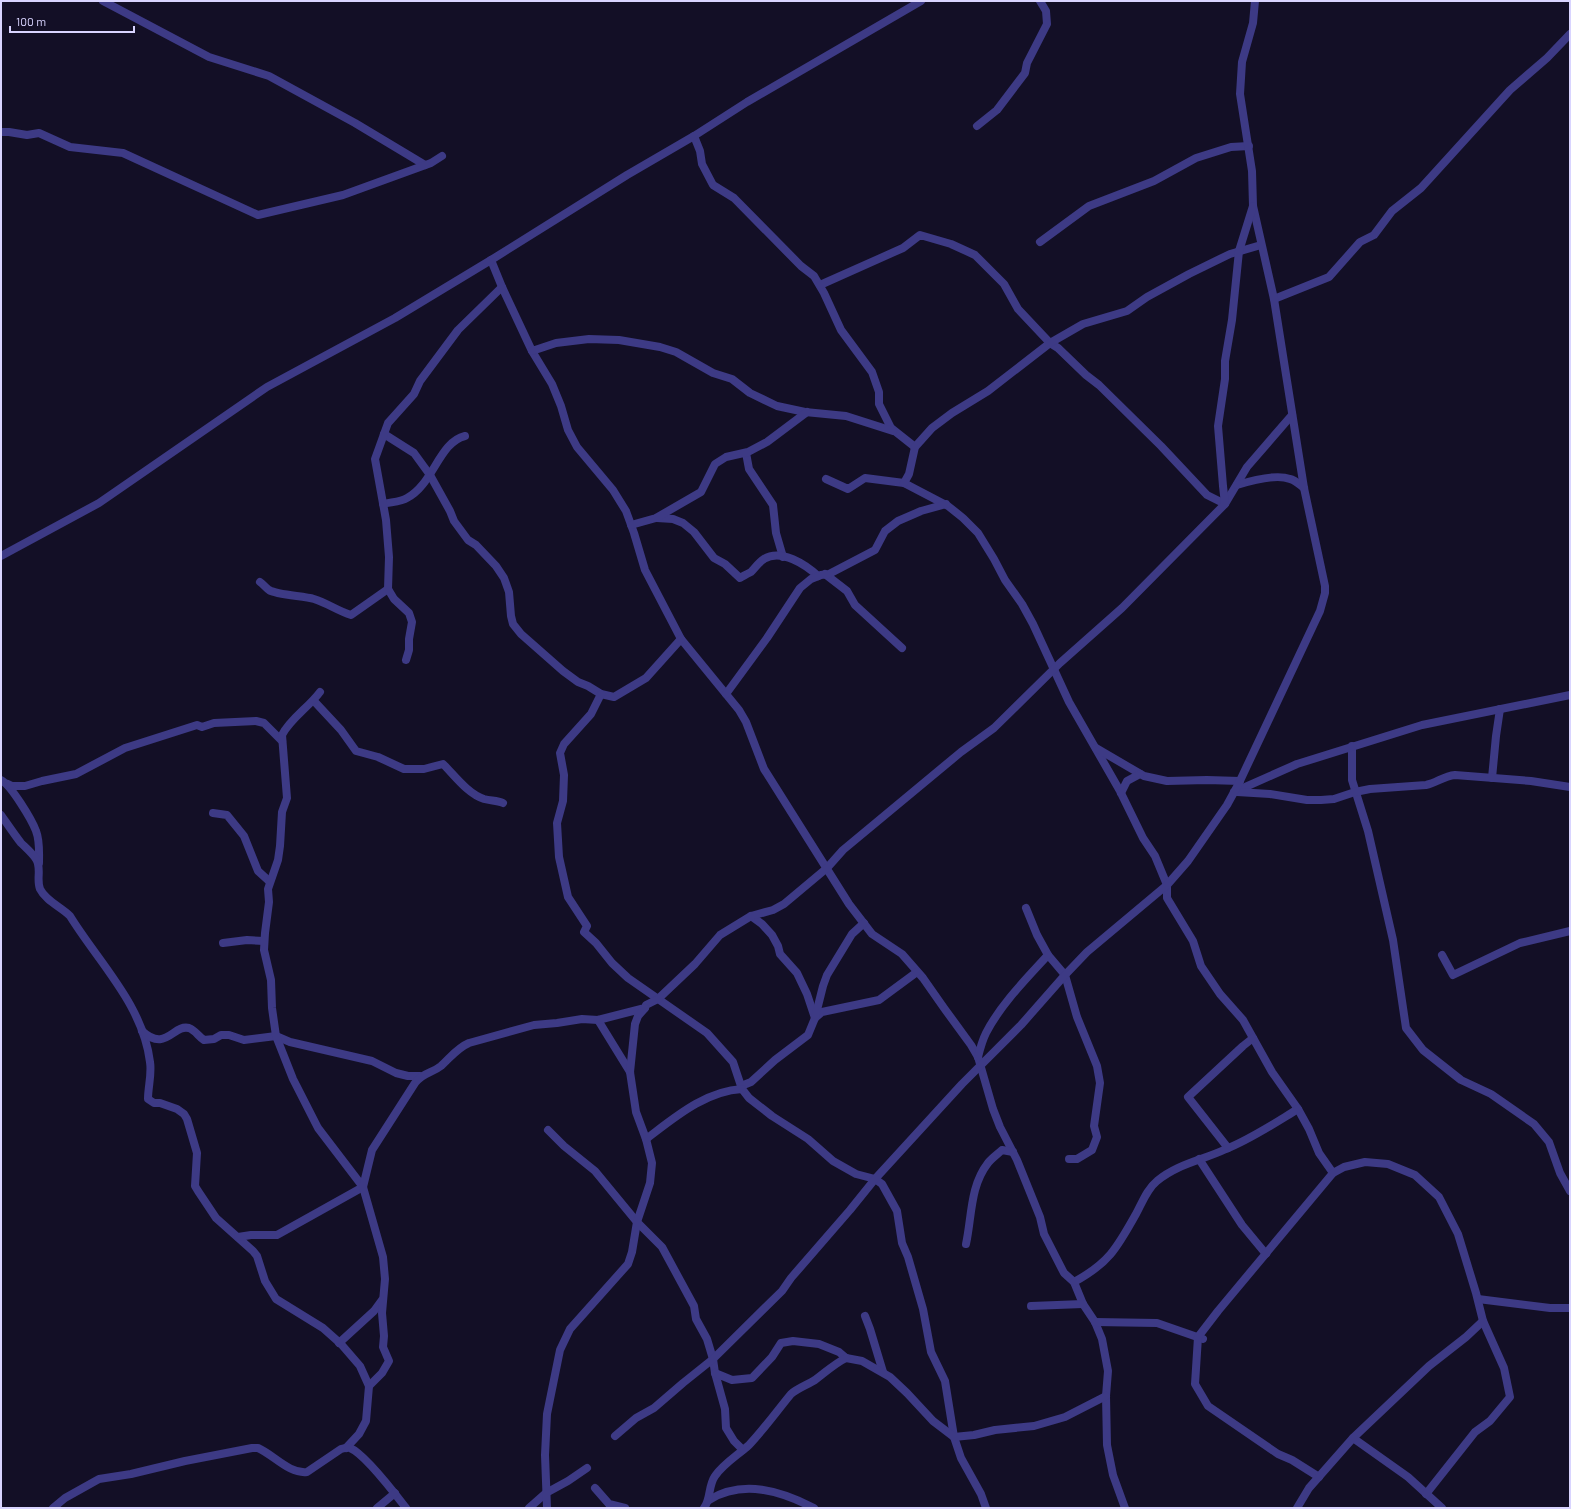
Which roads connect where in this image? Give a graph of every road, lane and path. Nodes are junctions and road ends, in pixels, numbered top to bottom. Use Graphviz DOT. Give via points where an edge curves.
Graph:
graph roads {
  1 [pos="103,1"];
  2 [pos="921,1"];
  3 [pos="1040,1"];
  4 [pos="1255,1"];
  5 [pos="1570,34"];
  6 [pos="977,126"];
  7 [pos="1,132"];
  8 [pos="694,136"];
  9 [pos="1249,146"];
  10 [pos="442,156"];
  11 [pos="425,165"];
  12 [pos="1253,206"];
  13 [pos="1040,242"];
  14 [pos="1261,245"];
  15 [pos="1239,251"];
  16 [pos="491,260"];
  17 [pos="820,285"];
  18 [pos="502,288"];
  19 [pos="1274,299"];
  20 [pos="1050,343"];
  21 [pos="532,351"];
  22 [pos="807,412"];
  23 [pos="1292,415"];
  24 [pos="893,430"];
  25 [pos="384,434"];
  26 [pos="465,436"];
  27 [pos="915,447"];
  28 [pos="746,453"];
  29 [pos="430,475"];
  30 [pos="826,479"];
  31 [pos="904,483"];
  32 [pos="1237,485"];
  33 [pos="1304,488"];
  34 [pos="383,504"];
  35 [pos="946,504"];
  36 [pos="1225,504"];
  37 [pos="656,518"];
  38 [pos="631,525"];
  39 [pos="1,556"];
  40 [pos="783,556"];
  41 [pos="822,575"];
  42 [pos="260,582"];
  43 [pos="388,589"];
  44 [pos="681,639"];
  45 [pos="902,648"];
  46 [pos="406,660"];
  47 [pos="1054,669"];
  48 [pos="320,692"];
  49 [pos="600,694"];
  50 [pos="726,694"];
  51 [pos="1570,696"];
  52 [pos="314,701"];
  53 [pos="1500,709"];
  54 [pos="282,741"];
  55 [pos="1352,746"];
  56 [pos="1096,748"];
  57 [pos="1140,774"];
  58 [pos="1492,778"];
  59 [pos="4,782"];
  60 [pos="1240,782"];
  61 [pos="1570,787"];
  62 [pos="1234,792"];
  63 [pos="1355,792"];
  64 [pos="1121,793"];
  65 [pos="503,803"];
  66 [pos="213,813"];
  67 [pos="1,815"];
  68 [pos="39,868"];
  69 [pos="827,868"];
  70 [pos="269,881"];
  71 [pos="1167,885"];
  72 [pos="1026,908"];
  73 [pos="751,916"];
  74 [pos="864,923"];
  75 [pos="1570,931"];
  76 [pos="264,941"];
  77 [pos="224,943"];
  78 [pos="1048,955"];
  79 [pos="1442,955"];
  80 [pos="917,972"];
  81 [pos="1065,975"];
  82 [pos="658,999"];
  83 [pos="645,1008"];
  84 [pos="815,1018"];
  85 [pos="598,1020"];
  86 [pos="142,1030"];
  87 [pos="276,1036"];
  88 [pos="1253,1038"];
  89 [pos="978,1057"];
  90 [pos="981,1067"];
  91 [pos="630,1072"];
  92 [pos="420,1076"];
  93 [pos="741,1088"];
  94 [pos="1298,1109"];
  95 [pos="548,1130"];
  96 [pos="646,1139"];
  97 [pos="1228,1148"];
  98 [pos="1013,1152"];
  99 [pos="1069,1159"];
  100 [pos="1199,1159"];
  101 [pos="1333,1173"];
  102 [pos="875,1179"];
  103 [pos="363,1187"];
  104 [pos="1570,1191"];
  105 [pos="637,1222"];
  106 [pos="238,1237"];
  107 [pos="966,1244"];
  108 [pos="1266,1254"];
  109 [pos="1074,1282"];
  110 [pos="383,1298"];
  111 [pos="1478,1299"];
  112 [pos="1083,1304"];
  113 [pos="1030,1306"];
  114 [pos="1570,1308"];
  115 [pos="865,1316"];
  116 [pos="1483,1321"];
  117 [pos="1095,1322"];
  118 [pos="1201,1338"];
  119 [pos="339,1343"];
  120 [pos="846,1358"];
  121 [pos="713,1359"];
  122 [pos="883,1372"];
  123 [pos="715,1373"];
  124 [pos="369,1386"];
  125 [pos="1106,1396"];
  126 [pos="615,1436"];
  127 [pos="954,1437"];
  128 [pos="1353,1438"];
  129 [pos="346,1448"];
  130 [pos="743,1450"];
  131 [pos="587,1468"];
  132 [pos="1319,1477"];
  133 [pos="595,1488"];
  134 [pos="395,1493"];
  135 [pos="546,1493"];
  136 [pos="1426,1494"];
  137 [pos="709,1500"];
  138 [pos="53,1508"];
  139 [pos="377,1508"];
  140 [pos="406,1508"];
  141 [pos="529,1508"];
  142 [pos="548,1508"];
  143 [pos="625,1508"];
  144 [pos="704,1508"];
  145 [pos="814,1508"];
  146 [pos="986,1508"];
  147 [pos="1125,1508"];
  148 [pos="1297,1508"];
  149 [pos="1442,1508"];
  1 -- 11 [label="street" via="209,57 269,76"];
  2 -- 8 [label="street" via="747,102"];
  3 -- 6 [label="street" via="1046,11 1047,24 1027,63 1025,73 997,110"];
  4 -- 9 [label="street" via="1253,23 1242,62 1240,94"];
  5 -- 19 [label="street" via="1510,90 1421,188 1392,211 1374,235 1360,242 1329,277"];
  7 -- 11 [label="street" via="28,135 39,133 70,147 123,154 258,215 343,195"];
  8 -- 16 [label="street"];
  8 -- 17 [label="street" via="702,164 714,185 734,198 814,276"];
  9 -- 12 [label="street"];
  9 -- 13 [label="street" via="1231,147 1196,158 1154,181 1089,206"];
  10 -- 11 [label="street"];
  12 -- 14 [label="street"];
  12 -- 15 [label="street"];
  14 -- 15 [label="street"];
  14 -- 19 [label="street"];
  15 -- 20 [label="street" via="1189,274 1127,311 1083,324"];
  15 -- 36 [label="street" via="1218,426"];
  16 -- 18 [label="street"];
  16 -- 39 [label="street" via="395,318 267,387 98,502"];
  17 -- 20 [label="street" via="903,248 920,235 975,254 1004,284 1018,309"];
  17 -- 24 [label="street" via="841,330 872,372 879,392 879,404"];
  18 -- 21 [label="street"];
  18 -- 25 [label="street" via="458,330 420,381 414,394 388,423"];
  19 -- 23 [label="street"];
  20 -- 27 [label="street" via="988,391 944,418"];
  20 -- 36 [label="street" via="1099,385 1207,495"];
  21 -- 22 [label="street" via="556,343 589,339 660,346 676,352 713,374 732,379 750,393 774,405"];
  21 -- 38 [label="street" via="551,382 568,430 577,447 613,490"];
  22 -- 24 [label="street" via="846,416"];
  22 -- 28 [label="street" via="767,442"];
  23 -- 32 [label="street" via="1258,452"];
  23 -- 33 [label="street"];
  24 -- 27 [label="street"];
  25 -- 29 [label="street" via="414,453"];
  25 -- 34 [label="street" via="375,459"];
  26 -- 29 [label="street" via="450,443"];
  27 -- 31 [label="street" via="909,474"];
  28 -- 37 [label="street" via="726,457 715,464 700,492"];
  28 -- 40 [label="street" via="749,469 773,505 776,533"];
  29 -- 34 [label="street" via="421,488 407,499"];
  29 -- 49 [label="street" via="454,521 468,540 496,566 504,578 509,592 510,616 520,634 563,671"];
  30 -- 31 [label="street" via="848,489 865,478"];
  31 -- 35 [label="street"];
  32 -- 33 [label="street" via="1252,480 1277,478 1290,479"];
  32 -- 36 [label="street"];
  33 -- 60 [label="street" via="1325,586 1324,598"];
  34 -- 43 [label="street" via="389,550"];
  35 -- 41 [label="street" via="898,521 885,531 875,550"];
  35 -- 47 [label="street" via="978,533 1022,604"];
  36 -- 47 [label="street" via="1122,608"];
  37 -- 38 [label="street"];
  37 -- 40 [label="street" via="673,519 683,523 694,532 714,558 740,578 751,572 764,559 774,555"];
  38 -- 44 [label="street" via="645,570"];
  40 -- 41 [label="street"];
  41 -- 45 [label="street" via="847,591 855,605"];
  41 -- 50 [label="street" via="811,579 800,588"];
  42 -- 43 [label="street" via="270,591 313,599 351,615"];
  43 -- 46 [label="street" via="394,599 409,612 412,622"];
  44 -- 49 [label="street" via="646,678 614,697"];
  44 -- 50 [label="street"];
  47 -- 56 [label="street"];
  47 -- 69 [label="street" via="994,728 961,752 843,850"];
  48 -- 52 [label="street"];
  49 -- 82 [label="street" via="590,714 560,753 564,774 563,802 557,823 561,870 568,897 587,926 584,932 617,968"];
  50 -- 69 [label="street" via="746,722 764,769"];
  51 -- 53 [label="street"];
  52 -- 54 [label="street" via="285,731"];
  52 -- 65 [label="street" via="341,730 356,751 378,757 404,769 424,769 443,764 466,787 484,799"];
  53 -- 55 [label="street" via="1422,724"];
  53 -- 58 [label="street"];
  54 -- 59 [label="street" via="264,723 256,721 214,723 202,727 197,725 125,748 76,774 25,786 12,786"];
  54 -- 70 [label="street" via="287,798 282,812 278,860"];
  55 -- 62 [label="street" via="1297,764"];
  55 -- 63 [label="street" via="1352,780"];
  56 -- 57 [label="street"];
  56 -- 64 [label="street"];
  57 -- 60 [label="street" via="1167,781"];
  57 -- 64 [label="street" via="1127,781"];
  58 -- 61 [label="street"];
  58 -- 63 [label="street" via="1455,775 1446,776 1432,784"];
  59 -- 68 [label="street" via="36,832 39,842"];
  60 -- 62 [label="street"];
  62 -- 63 [label="street" via="1314,800 1334,799"];
  62 -- 71 [label="street" via="1188,861"];
  63 -- 104 [label="street" via="1368,831 1391,934 1406,1028 1423,1050 1461,1080 1491,1094 1544,1133 1560,1174"];
  64 -- 71 [label="street" via="1143,838 1155,856"];
  66 -- 70 [label="street" via="227,815 244,836 258,871"];
  67 -- 68 [label="street" via="37,860"];
  68 -- 86 [label="street" via="40,889 70,916 134,1010"];
  69 -- 73 [label="street" via="784,904"];
  69 -- 74 [label="street"];
  70 -- 76 [label="street"];
  71 -- 81 [label="street" via="1087,952"];
  71 -- 88 [label="street" via="1167,898 1193,941 1201,966 1243,1020"];
  72 -- 78 [label="street"];
  73 -- 82 [label="street" via="720,935 695,964"];
  73 -- 84 [label="street" via="772,935 780,954 797,973"];
  74 -- 80 [label="street" via="872,934 902,954"];
  74 -- 84 [label="street" via="852,934 827,975"];
  75 -- 79 [label="street" via="1520,943 1453,975"];
  76 -- 77 [label="street"];
  76 -- 87 [label="street" via="271,980"];
  78 -- 81 [label="street"];
  78 -- 89 [label="street" via="1014,993 993,1022 985,1035"];
  80 -- 84 [label="street" via="879,1000 822,1012"];
  80 -- 89 [label="street"];
  81 -- 90 [label="street"];
  81 -- 99 [label="street" via="1076,1018 1097,1066 1100,1083 1094,1126 1097,1137 1092,1150 1077,1159"];
  82 -- 83 [label="street"];
  82 -- 93 [label="street" via="707,1033 733,1062"];
  83 -- 85 [label="street"];
  83 -- 91 [label="street" via="635,1024"];
  84 -- 93 [label="street" via="808,1035"];
  85 -- 91 [label="street"];
  85 -- 92 [label="street" via="582,1018 534,1025 469,1043 440,1067"];
  86 -- 87 [label="street" via="154,1039 168,1037 183,1028 189,1028 204,1040 222,1035 244,1040"];
  86 -- 106 [label="street" via="151,1063 148,1099 184,1114 197,1153 195,1186 216,1218"];
  87 -- 92 [label="street" via="290,1042 372,1061 396,1073"];
  87 -- 103 [label="street" via="293,1079 318,1128"];
  88 -- 94 [label="street" via="1272,1072"];
  88 -- 97 [label="street" via="1188,1097"];
  89 -- 90 [label="street"];
  90 -- 98 [label="street" via="1000,1127"];
  90 -- 102 [label="street" via="962,1084"];
  91 -- 96 [label="street" via="636,1112"];
  92 -- 103 [label="street" via="372,1150"];
  93 -- 96 [label="street" via="728,1090 694,1105"];
  93 -- 102 [label="street" via="749,1098 808,1139 833,1161 856,1174"];
  94 -- 97 [label="street"];
  94 -- 101 [label="street" via="1319,1153"];
  95 -- 105 [label="street" via="595,1171"];
  96 -- 105 [label="street" via="652,1163 650,1183"];
  97 -- 100 [label="street"];
  98 -- 107 [label="street" via="1002,1150 988,1163 979,1178 972,1200"];
  98 -- 109 [label="street" via="1040,1217 1044,1234 1064,1272"];
  100 -- 108 [label="street" via="1242,1225"];
  100 -- 109 [label="street" via="1170,1172 1156,1182 1113,1252 1091,1273"];
  101 -- 108 [label="street"];
  101 -- 111 [label="street" via="1344,1167 1365,1162 1388,1164 1415,1175 1439,1197 1458,1234"];
  102 -- 121 [label="street" via="782,1291"];
  102 -- 127 [label="street" via="882,1184 897,1211 902,1243 923,1309 931,1352 945,1381"];
  103 -- 106 [label="street" via="277,1235"];
  103 -- 110 [label="street" via="383,1257"];
  105 -- 121 [label="street" via="662,1247 694,1306 696,1319 707,1339"];
  105 -- 135 [label="street" via="628,1264 570,1329 560,1350 547,1414"];
  106 -- 119 [label="street" via="257,1256 265,1281 276,1299 324,1328"];
  108 -- 118 [label="street"];
  109 -- 112 [label="street"];
  110 -- 119 [label="street" via="374,1311"];
  110 -- 124 [label="street" via="383,1347 389,1361 382,1373"];
  111 -- 114 [label="street"];
  111 -- 116 [label="street"];
  112 -- 113 [label="street"];
  112 -- 117 [label="street"];
  115 -- 122 [label="street"];
  116 -- 128 [label="street" via="1429,1366"];
  116 -- 136 [label="street" via="1504,1368 1510,1396 1490,1421 1475,1432"];
  117 -- 118 [label="street" via="1157,1323"];
  117 -- 125 [label="street" via="1106,1355"];
  118 -- 132 [label="street" via="1195,1384 1208,1406 1278,1454"];
  119 -- 124 [label="street" via="360,1366"];
  120 -- 122 [label="street" via="862,1361"];
  120 -- 123 [label="street" via="832,1348 793,1341 781,1343 772,1357 752,1378 732,1380"];
  120 -- 130 [label="street" via="815,1380 795,1390"];
  121 -- 123 [label="street"];
  121 -- 126 [label="street" via="654,1408 636,1418"];
  122 -- 127 [label="street" via="933,1421"];
  123 -- 130 [label="street" via="725,1409 726,1428"];
  124 -- 129 [label="street" via="368,1412 364,1427"];
  125 -- 127 [label="street" via="1065,1417 1034,1426"];
  125 -- 147 [label="street" via="1109,1456"];
  127 -- 146 [label="street" via="961,1458"];
  128 -- 132 [label="street"];
  128 -- 136 [label="street" via="1408,1477"];
  129 -- 134 [label="street" via="356,1451"];
  129 -- 138 [label="street" via="300,1473 258,1448 185,1461 99,1479 65,1498"];
  130 -- 137 [label="street" via="714,1477"];
  131 -- 135 [label="street"];
  132 -- 148 [label="street"];
  133 -- 143 [label="street" via="609,1504"];
  134 -- 139 [label="street"];
  134 -- 140 [label="street"];
  135 -- 141 [label="street"];
  135 -- 142 [label="street"];
  136 -- 149 [label="street"];
  137 -- 144 [label="street"];
  137 -- 145 [label="street" via="732,1491 765,1489"];
}
